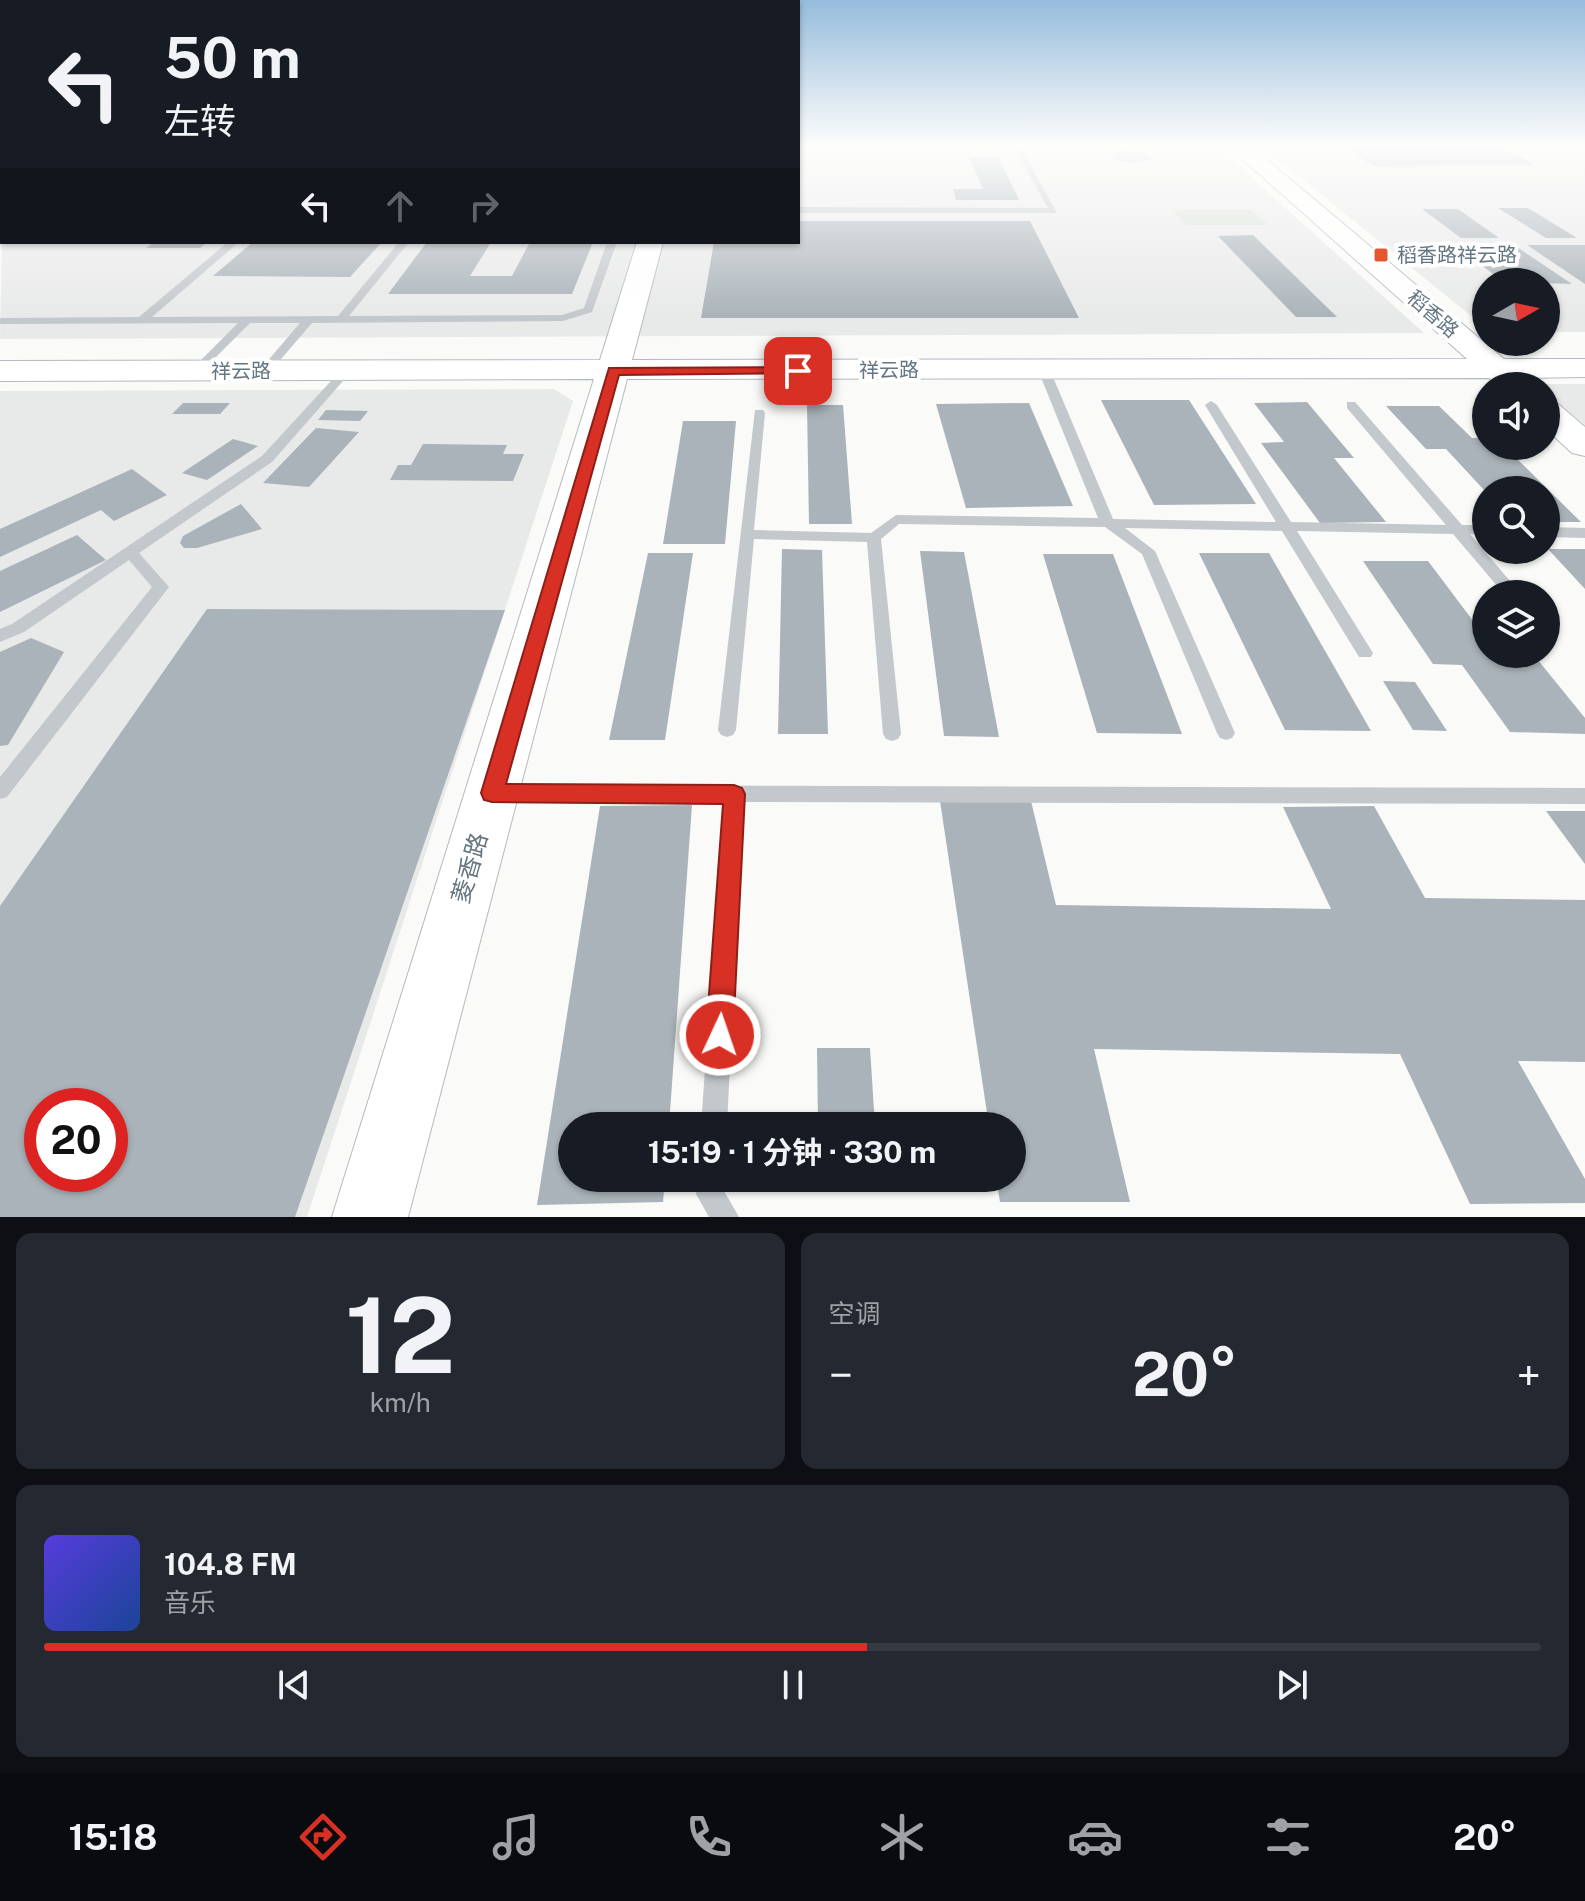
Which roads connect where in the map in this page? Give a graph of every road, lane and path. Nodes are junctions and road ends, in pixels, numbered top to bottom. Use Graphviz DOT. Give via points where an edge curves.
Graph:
graph roads {
  1 [pos="1050,204"];
  2 [pos="1305,204"];
  3 [pos="800,210"];
  4 [pos="232,244"];
  5 [pos="402,244"];
  6 [pos="611,244"];
  7 [pos="649,244"];
  8 [pos="248,319"];
  9 [pos="309,319"];
  10 [pos="341,319"];
  11 [pos="142,320"];
  12 [pos="0,321"];
  13 [pos="1585,368"];
  14 [pos="1044,370"];
  15 [pos="0,371"];
  16 [pos="196,371"];
  17 [pos="265,371"];
  18 [pos="346,371"];
  19 [pos="613,371"];
  20 [pos="1501,372"];
  21 [pos="1550,372"];
  22 [pos="1472,376"];
  23 [pos="1211,405"];
  24 [pos="1351,405"];
  25 [pos="759,413"];
  26 [pos="1560,423"];
  27 [pos="1585,445"];
  28 [pos="1107,522"];
  29 [pos="1286,526"];
  30 [pos="1458,530"];
  31 [pos="1472,530"];
  32 [pos="1560,532"];
  33 [pos="1585,533"];
  34 [pos="747,534"];
  35 [pos="874,538"];
  36 [pos="131,553"];
  37 [pos="1501,580"];
  38 [pos="0,636"];
  39 [pos="1365,653"];
  40 [pos="727,730"];
  41 [pos="1226,733"];
  42 [pos="892,734"];
  43 [pos="0,791"];
  44 [pos="492,793"];
  45 [pos="734,794"];
  46 [pos="1585,796"];
  47 [pos="715,1112"];
  48 [pos="710,1192"];
  49 [pos="370,1217"];
  50 [pos="725,1217"];
  1 -- 3 [label="lane" via="1054,211"];
  2 -- 20 [label="street, 稻香路"];
  4 -- 11 [label="lane"];
  5 -- 10 [label="lane"];
  6 -- 10 [label="lane" via="588,310 578,315"];
  7 -- 19 [label="street, 菱香路"];
  8 -- 9 [label="lane"];
  8 -- 11 [label="lane"];
  8 -- 16 [label="lane"];
  9 -- 10 [label="lane"];
  9 -- 17 [label="lane"];
  11 -- 12 [label="lane"];
  13 -- 21 [label="street, 祥云路"];
  14 -- 19 [label="street, 祥云路"];
  14 -- 22 [label="street, 祥云路"];
  14 -- 28 [label="lane"];
  15 -- 16 [label="street, 祥云路"];
  16 -- 17 [label="street, 祥云路"];
  17 -- 18 [label="street, 祥云路"];
  18 -- 19 [label="street, 祥云路"];
  18 -- 36 [label="lane" via="267,459"];
  19 -- 44 [label="street, 菱香路"];
  23 -- 29 [label="lane"];
  24 -- 30 [label="lane"];
  25 -- 34 [label="lane"];
  26 -- 27 [label="street"];
  28 -- 29 [label="lane"];
  28 -- 35 [label="lane" via="896,519"];
  28 -- 41 [label="lane" via="1148,551"];
  29 -- 30 [label="lane"];
  29 -- 39 [label="lane"];
  30 -- 31 [label="lane"];
  30 -- 37 [label="lane"];
  32 -- 33 [label="lane"];
  34 -- 35 [label="lane"];
  34 -- 40 [label="lane"];
  35 -- 42 [label="lane"];
  36 -- 38 [label="lane"];
  36 -- 43 [label="lane" via="161,587"];
  44 -- 45 [label="lane"];
  44 -- 49 [label="street, 菱香路"];
  45 -- 46 [label="lane"];
  45 -- 47 [label="lane"];
  48 -- 50 [label="lane"];
}
